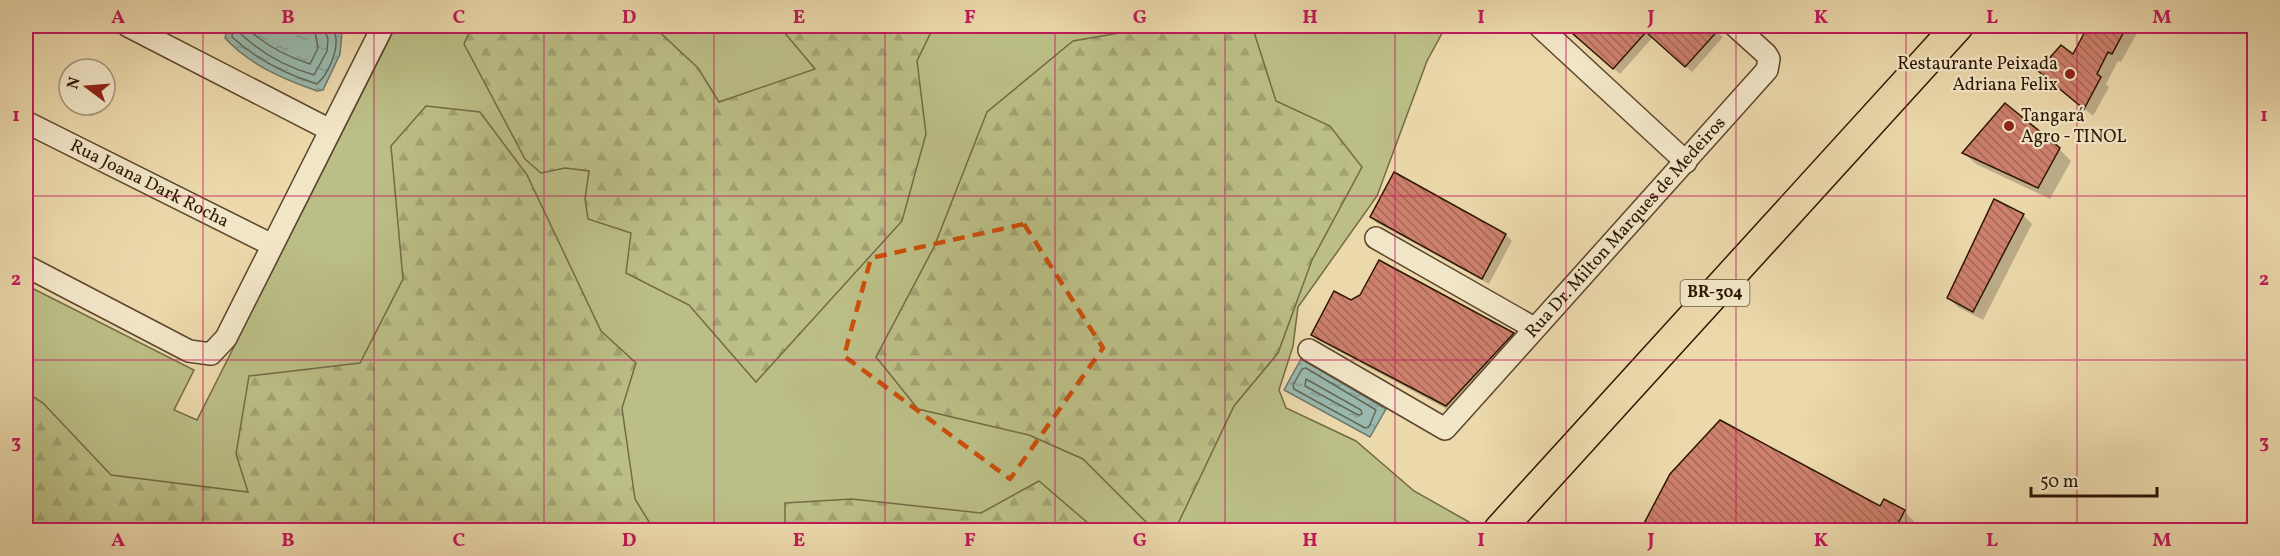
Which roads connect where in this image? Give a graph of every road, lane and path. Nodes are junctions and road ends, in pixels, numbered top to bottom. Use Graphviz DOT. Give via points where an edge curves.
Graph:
graph roads {
  1 [pos="128,26"];
  2 [pos="383,26"];
  3 [pos="1539,26"];
  4 [pos="1735,26"];
  5 [pos="1937,26"];
  6 [pos="1958,26"];
  7 [pos="1930,56"];
  8 [pos="26,122"];
  9 [pos="330,130"];
  10 [pos="1686,162"];
  11 [pos="1376,238"];
  12 [pos="273,245"];
  13 [pos="26,266"];
  14 [pos="1534,328"];
  15 [pos="1309,351"];
  16 [pos="1499,531"];
  1 -- 9 [label="street"];
  2 -- 9 [label="street"];
  3 -- 10 [label="street"];
  4 -- 10 [label="street, Rua Dr. Milton Marques de Medeiros" via="1766,54 1767,70"];
  5 -- 7 [label="highway"];
  6 -- 7 [label="highway, BR-304"];
  7 -- 16 [label="highway, BR-304"];
  8 -- 12 [label="street, Rua Joana Dark Rocha"];
  9 -- 12 [label="street"];
  10 -- 14 [label="street, Rua Dr. Milton Marques de Medeiros"];
  11 -- 14 [label="street"];
  12 -- 13 [label="street" via="226,338 211,354 189,351"];
  14 -- 15 [label="street, Rua Dr. Milton Marques de Medeiros" via="1445,429"];
}
